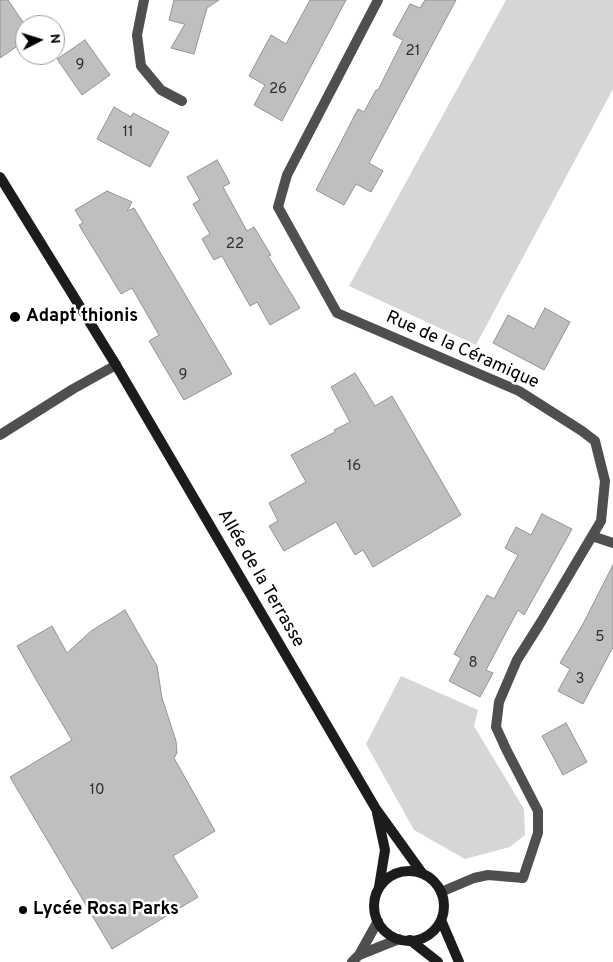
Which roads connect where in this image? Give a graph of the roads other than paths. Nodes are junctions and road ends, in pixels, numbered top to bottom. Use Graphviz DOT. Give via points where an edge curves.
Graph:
graph roads {
  1 [pos="144,0"];
  2 [pos="378,0"];
  3 [pos="182,101"];
  4 [pos="0,177"];
  5 [pos="116,365"];
  6 [pos="0,435"];
  7 [pos="592,536"];
  8 [pos="613,543"];
  9 [pos="376,809"];
  10 [pos="422,873"];
  11 [pos="379,888"];
  12 [pos="441,892"];
  13 [pos="441,920"];
  14 [pos="378,922"];
  15 [pos="399,939"];
  16 [pos="410,940"];
  17 [pos="356,959"];
  18 [pos="438,962"];
  19 [pos="459,962"];
  1 -- 3 [label="street" via="136,35 140,66 161,90"];
  2 -- 7 [label="street, Rue de la Céramique" via="287,175 278,207 336,313 520,391 594,441 605,480 601,521"];
  4 -- 5 [label="street, Allée de la Terrasse"];
  5 -- 6 [label="street"];
  5 -- 9 [label="street, Allée de la Terrasse"];
  7 -- 8 [label="street"];
  7 -- 12 [label="street, Rue de la Céramique" via="516,660 499,702 496,727 538,811 538,833 523,878 488,875"];
  9 -- 10 [label="street, Allée de la Terrasse"];
  9 -- 11 [label="street, Allée de la Terrasse" via="385,850"];
  10 -- 11 [label="street" via="403,871 394,874"];
  10 -- 12 [label="street"];
  11 -- 14 [label="street" via="374,910"];
  12 -- 13 [label="street" via="444,901"];
  13 -- 16 [label="street" via="429,934"];
  13 -- 19 [label="street"];
  14 -- 15 [label="street" via="384,931"];
  14 -- 17 [label="street"];
  15 -- 16 [label="street"];
  15 -- 17 [label="street"];
  16 -- 18 [label="street"];
}
